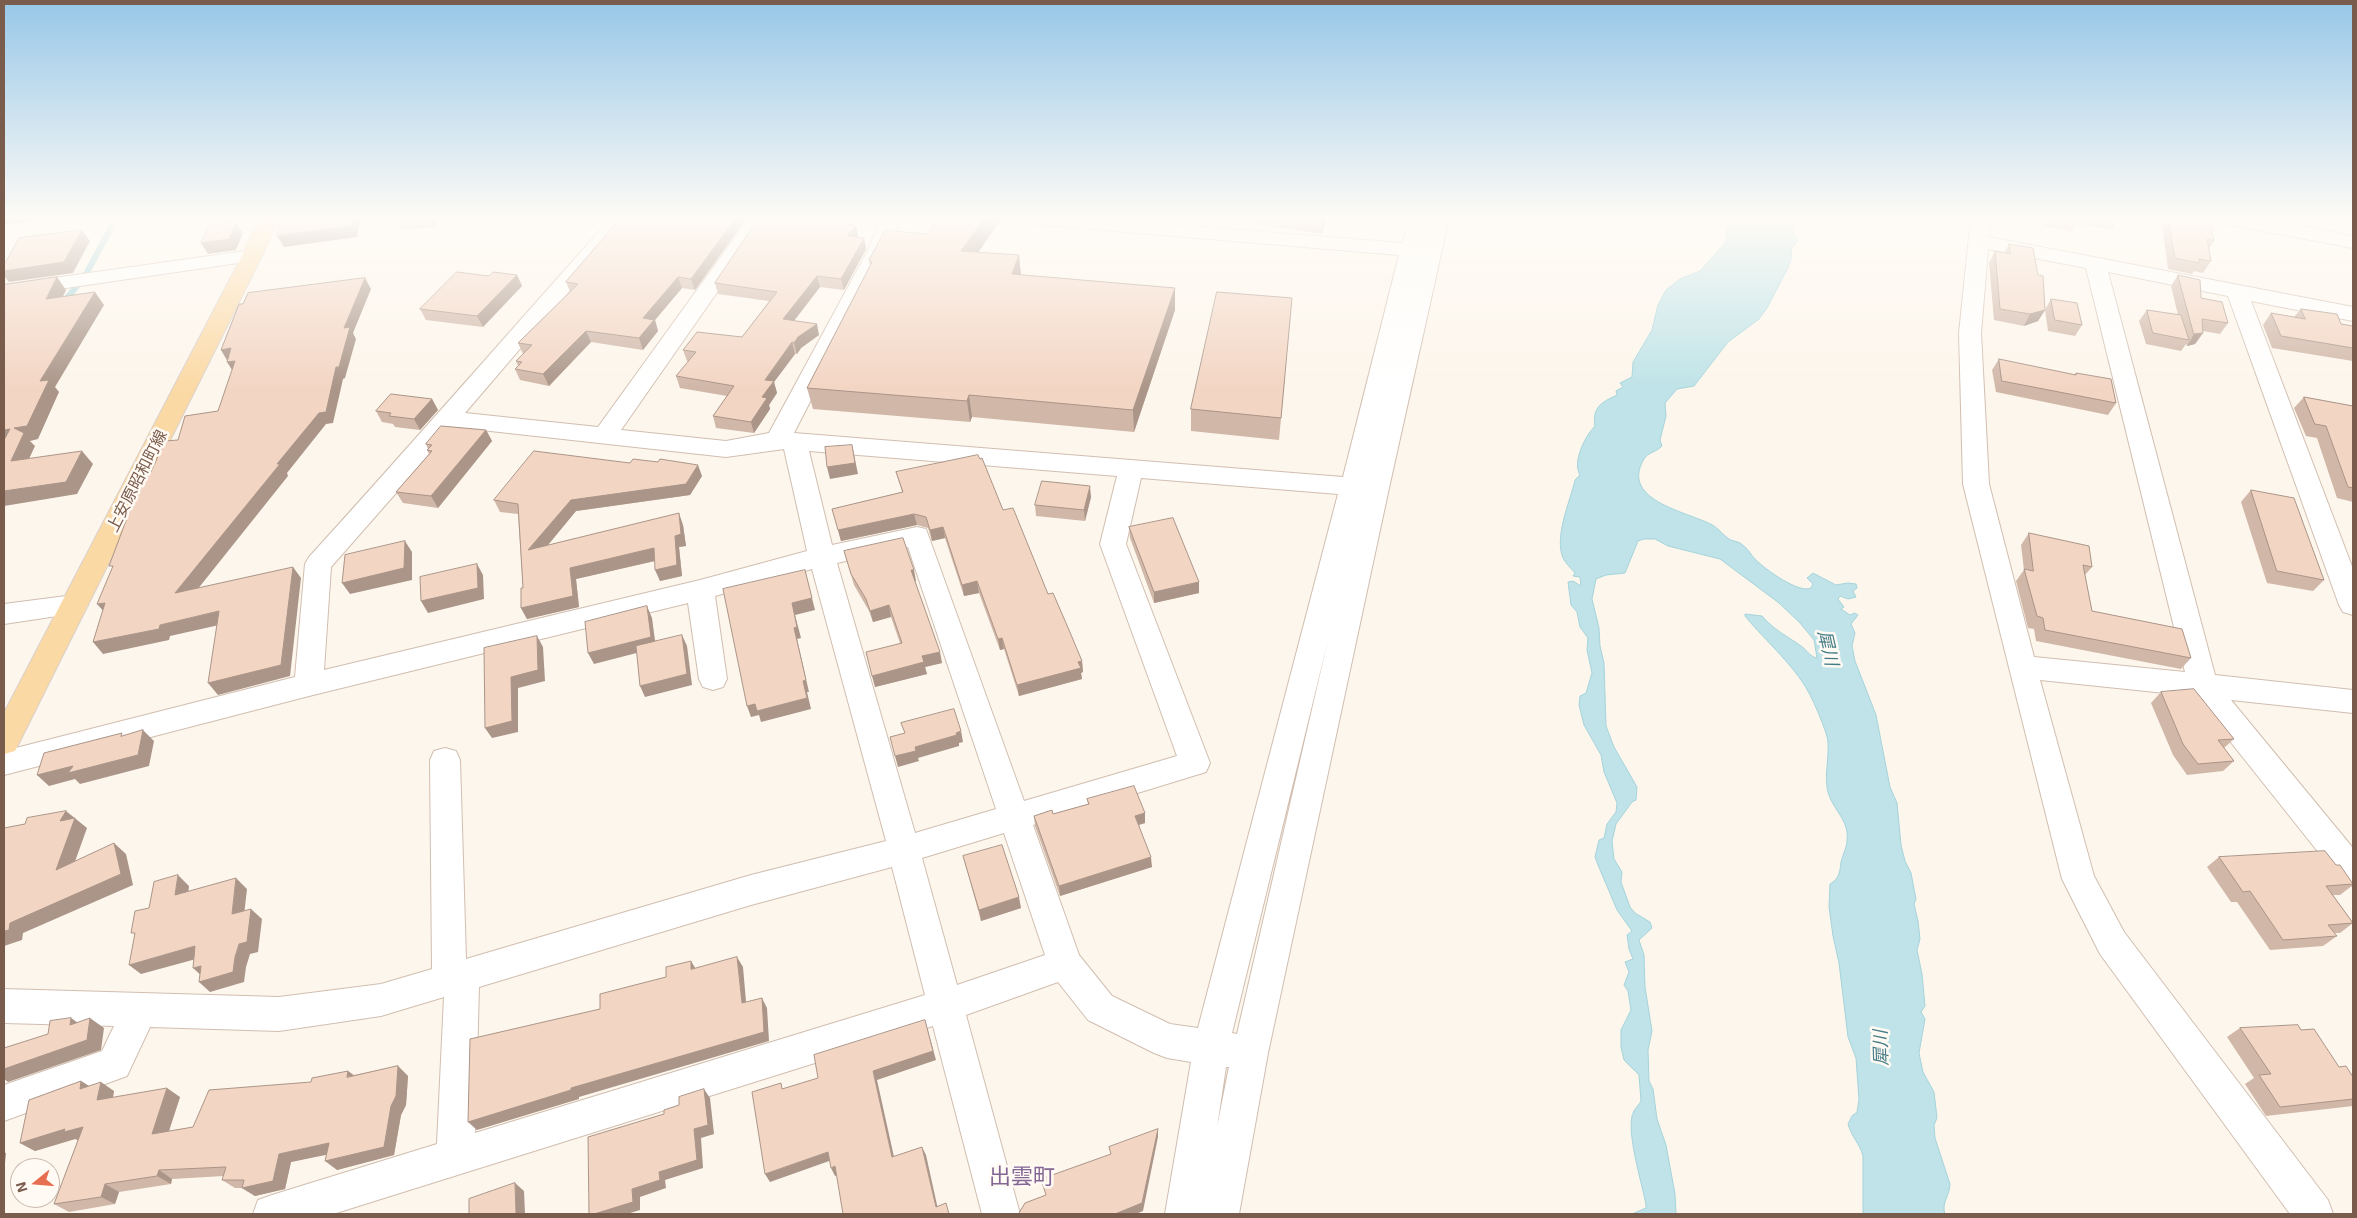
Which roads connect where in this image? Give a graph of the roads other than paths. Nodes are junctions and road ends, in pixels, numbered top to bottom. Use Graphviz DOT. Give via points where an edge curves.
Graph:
graph roads {
  1 [pos="116,275"];
  2 [pos="242,275"];
  3 [pos="572,275"];
  4 [pos="718,275"];
  5 [pos="866,275"];
  6 [pos="1415,275"];
  7 [pos="1976,275"];
  8 [pos="2098,275"];
  9 [pos="2152,275"];
  10 [pos="4,290"];
  11 [pos="2237,291"];
  12 [pos="2353,314"];
  13 [pos="448,419"];
  14 [pos="605,434"];
  15 [pos="786,441"];
  16 [pos="1132,468"];
  17 [pos="1364,487"];
  18 [pos="822,557"];
  19 [pos="700,590"];
  20 [pos="74,605"];
  21 [pos="2353,606"];
  22 [pos="8,612"];
  23 [pos="2022,667"];
  24 [pos="713,679"];
  25 [pos="309,685"];
  26 [pos="2202,686"];
  27 [pos="2353,701"];
  28 [pos="4,742"];
  29 [pos="444,760"];
  30 [pos="4,763"];
  31 [pos="1013,818"];
  32 [pos="903,850"];
  33 [pos="2353,872"];
  34 [pos="1065,964"];
  35 [pos="455,978"];
  36 [pos="4,1006"];
  37 [pos="944,1006"];
  38 [pos="141,1009"];
  39 [pos="1211,1048"];
  40 [pos="1250,1053"];
  41 [pos="4,1103"];
  42 [pos="455,1158"];
  43 [pos="272,1214"];
  44 [pos="1001,1214"];
  45 [pos="1184,1214"];
  46 [pos="1220,1214"];
  47 [pos="2314,1214"];
  1 -- 10 [label="street"];
  2 -- 20 [label="main road, 上安原昭和町線"];
  3 -- 13 [label="street"];
  4 -- 14 [label="street"];
  5 -- 15 [label="street"];
  6 -- 17 [label="street"];
  7 -- 23 [label="street" via="1970,333 1976,484"];
  8 -- 26 [label="street"];
  9 -- 11 [label="street"];
  11 -- 12 [label="street"];
  11 -- 21 [label="street"];
  13 -- 14 [label="street"];
  13 -- 25 [label="street" via="318,564"];
  14 -- 15 [label="street" via="726,449"];
  15 -- 16 [label="street"];
  15 -- 18 [label="street"];
  16 -- 17 [label="street"];
  16 -- 31 [label="street" via="1113,544 1195,763"];
  17 -- 39 [label="street"];
  17 -- 40 [label="street"];
  18 -- 19 [label="street"];
  18 -- 31 [label="street" via="918,536"];
  18 -- 32 [label="street"];
  19 -- 24 [label="street"];
  19 -- 25 [label="street"];
  20 -- 22 [label="street"];
  20 -- 28 [label="main road, 上安原昭和町線"];
  23 -- 26 [label="street"];
  23 -- 47 [label="street" via="2078,879 2112,943"];
  25 -- 30 [label="street"];
  26 -- 27 [label="street"];
  26 -- 33 [label="street"];
  29 -- 35 [label="street"];
  31 -- 32 [label="street"];
  31 -- 34 [label="street"];
  32 -- 35 [label="street" via="751,890"];
  32 -- 37 [label="street"];
  34 -- 37 [label="street"];
  34 -- 39 [label="street" via="1100,1008 1166,1041"];
  35 -- 38 [label="street" via="381,1000 279,1014"];
  35 -- 42 [label="street"];
  36 -- 38 [label="street"];
  37 -- 42 [label="street"];
  37 -- 44 [label="street"];
  38 -- 41 [label="street" via="114,1064"];
  39 -- 40 [label="street"];
  39 -- 45 [label="street"];
  40 -- 46 [label="street"];
  42 -- 43 [label="street"];
}
